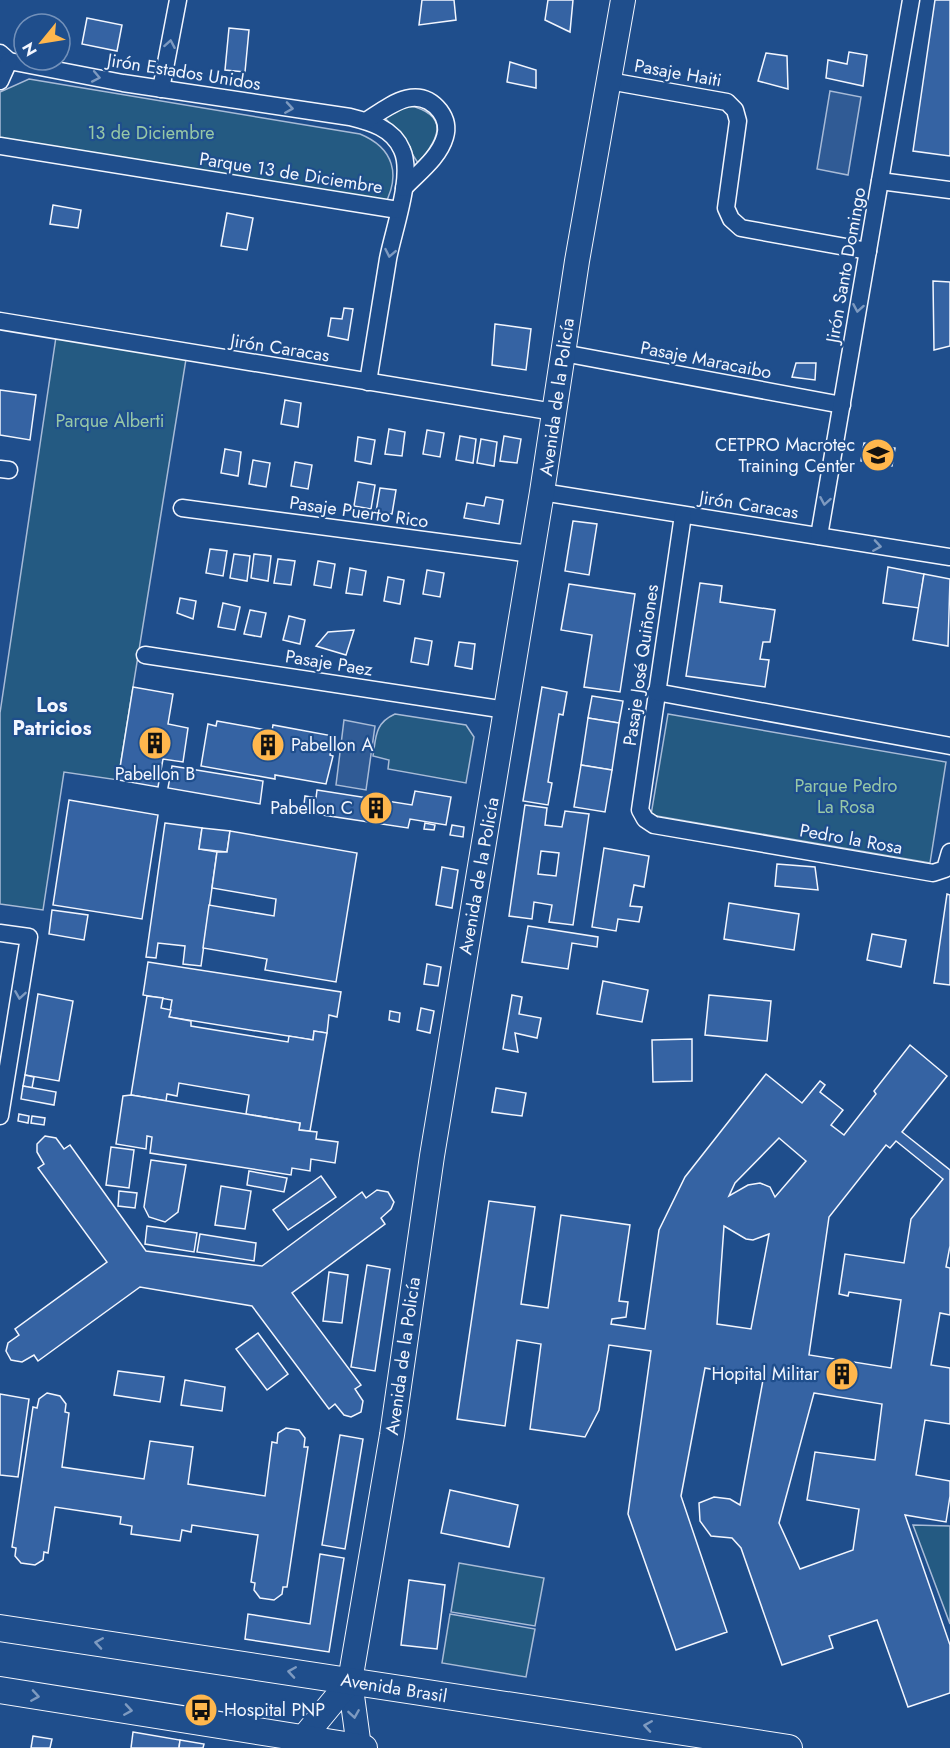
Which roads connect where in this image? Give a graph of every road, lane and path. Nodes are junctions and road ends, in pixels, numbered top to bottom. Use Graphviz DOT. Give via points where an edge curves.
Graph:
graph roads {
  1 [pos="178,0"];
  2 [pos="623,0"];
  3 [pos="910,0"];
  4 [pos="5,57"];
  5 [pos="0,81"];
  6 [pos="609,81"];
  7 [pos="161,89"];
  8 [pos="366,121"];
  9 [pos="0,146"];
  10 [pos="880,181"];
  11 [pos="404,188"];
  12 [pos="950,190"];
  13 [pos="398,210"];
  14 [pos="868,251"];
  15 [pos="0,321"];
  16 [pos="563,353"];
  17 [pos="368,382"];
  18 [pos="842,405"];
  19 [pos="554,412"];
  20 [pos="542,492"];
  21 [pos="182,508"];
  22 [pos="683,515"];
  23 [pos="819,536"];
  24 [pos="531,554"];
  25 [pos="950,557"];
  26 [pos="145,655"];
  27 [pos="656,692"];
  28 [pos="506,710"];
  29 [pos="950,746"];
  30 [pos="645,819"];
  31 [pos="950,852"];
  32 [pos="0,933"];
  33 [pos="0,1116"];
  34 [pos="0,1628"];
  35 [pos="350,1681"];
  36 [pos="0,1690"];
  37 [pos="681,1731"];
  38 [pos="302,1743"];
  39 [pos="362,1747"];
  40 [pos="730,1748"];
  41 [pos="789,1748"];
  7 -- 1 [label="street, one-way"];
  2 -- 6 [label="street, Avenida de la Policía"];
  3 -- 10 [label="street, Jirón Santo Domingo"];
  4 -- 5 [label="street"];
  4 -- 7 [label="street, Jirón Estados Unidos, one-way"];
  6 -- 14 [label="street, Pasaje Haiti" via="727,102 735,110 738,121 726,208 741,228"];
  6 -- 16 [label="street, Avenida de la Policía"];
  7 -- 8 [label="street, Jirón Estados Unidos, one-way"];
  8 -- 11 [label="street, Jirón Estados Unidos" via="392,136 402,150 406,167"];
  8 -- 11 [label="street, Jirón Estados Unidos" via="410,96 430,102 444,117 447,127 440,148"];
  9 -- 13 [label="street, Parque 13 de Diciembre"];
  10 -- 12 [label="street"];
  10 -- 14 [label="street, Jirón Santo Domingo"];
  11 -- 13 [label="street, Jirón Estados Unidos"];
  13 -- 17 [label="street, Jirón Estados Unidos, one-way"];
  14 -- 18 [label="street, Jirón Santo Domingo, one-way"];
  15 -- 17 [label="street, Jirón Caracas"];
  16 -- 18 [label="street, Pasaje Maracaibo"];
  16 -- 19 [label="street, Avenida de la Policía"];
  17 -- 19 [label="street, Jirón Caracas"];
  18 -- 23 [label="street, Jirón Santo Domingo, one-way"];
  19 -- 20 [label="street, Avenida de la Policía"];
  20 -- 22 [label="street, Jirón Caracas"];
  20 -- 24 [label="street, Avenida de la Policía"];
  21 -- 24 [label="street, Pasaje Puerto Rico"];
  22 -- 23 [label="street, Jirón Caracas"];
  22 -- 27 [label="street, Pasaje José Quiñones"];
  23 -- 25 [label="street, Jirón Caracas, one-way"];
  24 -- 28 [label="street, Avenida de la Policía"];
  26 -- 28 [label="street, Pasaje Paez"];
  27 -- 29 [label="street"];
  27 -- 30 [label="street, Pasaje José Quiñones" via="640,810"];
  28 -- 35 [label="street, Avenida de la Policía"];
  30 -- 31 [label="street, Pedro la Rosa" via="654,825 933,873 945,869"];
  32 -- 33 [label="street, one-way" via="29,937"];
  35 -- 34 [label="main road, Avenida Brasil, one-way"];
  37 -- 35 [label="main road, Avenida Brasil, one-way"];
  35 -- 38 [label="street"];
  35 -- 39 [label="street, one-way"];
  36 -- 38 [label="main road, one-way"];
  37 -- 40 [label="main road"];
  37 -- 41 [label="main road, Avenida Brasil"];
  38 -- 39 [label="main road"];
}
